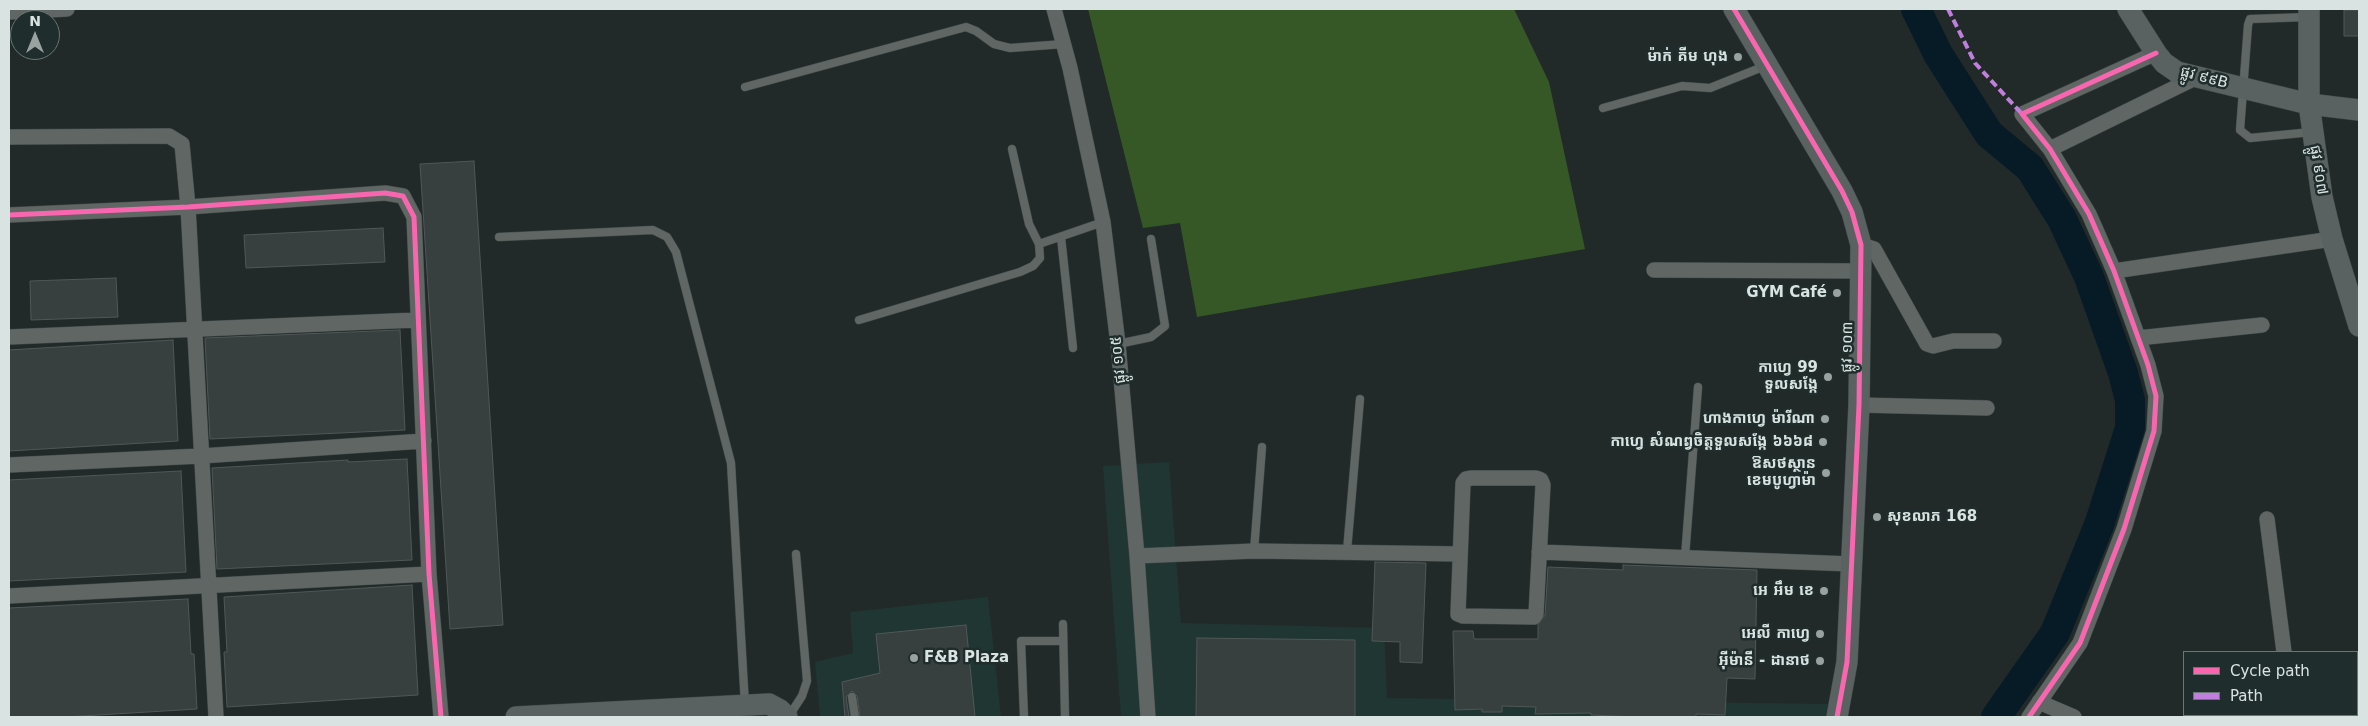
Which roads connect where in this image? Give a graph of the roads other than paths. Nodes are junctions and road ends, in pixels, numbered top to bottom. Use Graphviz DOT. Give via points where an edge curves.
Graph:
graph roads {
  1 [pos="68,9"];
  2 [pos="1054,9"];
  3 [pos="1734,9"];
  4 [pos="2128,9"];
  5 [pos="9,12"];
  6 [pos="2309,13"];
  7 [pos="1064,44"];
  8 [pos="2156,53"];
  9 [pos="1767,65"];
  10 [pos="2195,78"];
  11 [pos="745,87"];
  12 [pos="2244,88"];
  13 [pos="2309,104"];
  14 [pos="1603,108"];
  15 [pos="2359,110"];
  16 [pos="2312,132"];
  17 [pos="9,137"];
  18 [pos="1012,149"];
  19 [pos="2050,149"];
  20 [pos="188,208"];
  21 [pos="9,215"];
  22 [pos="1103,222"];
  23 [pos="499,236"];
  24 [pos="1061,237"];
  25 [pos="1152,239"];
  26 [pos="2332,239"];
  27 [pos="1039,244"];
  28 [pos="1861,245"];
  29 [pos="1654,270"];
  30 [pos="1861,271"];
  31 [pos="2114,271"];
  32 [pos="417,320"];
  33 [pos="859,320"];
  34 [pos="2262,325"];
  35 [pos="2359,326"];
  36 [pos="194,329"];
  37 [pos="9,337"];
  38 [pos="2138,338"];
  39 [pos="1994,340"];
  40 [pos="1118,344"];
  41 [pos="1073,348"];
  42 [pos="1698,387"];
  43 [pos="1360,399"];
  44 [pos="1859,405"];
  45 [pos="1988,408"];
  46 [pos="424,441"];
  47 [pos="1262,446"];
  48 [pos="201,456"];
  49 [pos="9,465"];
  50 [pos="2267,519"];
  51 [pos="1254,551"];
  52 [pos="1348,551"];
  53 [pos="1539,552"];
  54 [pos="796,554"];
  55 [pos="1460,554"];
  56 [pos="1137,556"];
  57 [pos="1685,557"];
  58 [pos="1851,564"];
  59 [pos="429,574"];
  60 [pos="209,585"];
  61 [pos="9,596"];
  62 [pos="1063,624"];
  63 [pos="1063,641"];
  64 [pos="2284,651"];
  65 [pos="852,697"];
  66 [pos="2039,702"];
  67 [pos="745,705"];
  68 [pos="216,717"];
  69 [pos="441,717"];
  70 [pos="516,717"];
  71 [pos="787,717"];
  72 [pos="855,717"];
  73 [pos="1024,717"];
  74 [pos="1065,717"];
  75 [pos="1148,717"];
  76 [pos="1837,717"];
  77 [pos="2029,717"];
  78 [pos="2074,717"];
  1 -- 5 [label="street"];
  2 -- 7 [label="street, ផ្លូវ ១០៥"];
  3 -- 9 [label="street, ផ្លូវ ១០៣"];
  4 -- 8 [label="street, ផ្លូវ ៩៩B"];
  6 -- 12 [label="lane" via="2250,19"];
  6 -- 13 [label="street, ផ្លូវ ៩០៧"];
  7 -- 11 [label="lane" via="1010,48 994,44 966,27"];
  7 -- 22 [label="street, ផ្លូវ ១០៥"];
  8 -- 10 [label="street, ផ្លូវ ៩៩B" via="2177,72"];
  8 -- 19 [label="street" via="2022,114"];
  9 -- 14 [label="lane" via="1710,88 1682,86"];
  9 -- 28 [label="street, ផ្លូវ ១០៣" via="1842,191"];
  10 -- 12 [label="street, ផ្លូវ ៩៩B"];
  10 -- 19 [label="street"];
  12 -- 13 [label="street, ផ្លូវ ៩៩B"];
  12 -- 16 [label="lane" via="2240,130 2250,138"];
  13 -- 15 [label="street, ផ្លូវ ៩៩B"];
  13 -- 16 [label="street, ផ្លូវ ៩០៧"];
  16 -- 26 [label="street, ផ្លូវ ៩០៧"];
  17 -- 20 [label="street" via="169,136 182,144"];
  18 -- 27 [label="lane" via="1029,224"];
  19 -- 31 [label="street" via="2089,214"];
  20 -- 21 [label="street"];
  20 -- 32 [label="street" via="385,193 402,196 414,217"];
  20 -- 36 [label="street"];
  22 -- 24 [label="lane"];
  22 -- 40 [label="street, ផ្លូវ ១០៥"];
  23 -- 67 [label="lane" via="653,230 667,236 676,252 731,463"];
  24 -- 27 [label="lane"];
  24 -- 41 [label="lane"];
  25 -- 40 [label="lane" via="1165,326 1152,337"];
  26 -- 31 [label="street"];
  26 -- 35 [label="street, ផ្លូវ ៩០៧"];
  27 -- 33 [label="lane" via="1040,258 1033,266 1020,272"];
  28 -- 30 [label="street, ផ្លូវ ១០៣"];
  28 -- 39 [label="street" via="1874,249 1927,344"];
  29 -- 30 [label="street"];
  30 -- 44 [label="street, ផ្លូវ ១០៣"];
  31 -- 38 [label="street"];
  32 -- 36 [label="street"];
  32 -- 46 [label="street"];
  34 -- 38 [label="street"];
  36 -- 37 [label="street"];
  36 -- 48 [label="street"];
  38 -- 66 [label="street" via="2156,396 2154,431 2124,529 2080,643"];
  40 -- 56 [label="street, ផ្លូវ ១០៥"];
  42 -- 57 [label="lane"];
  43 -- 52 [label="lane"];
  44 -- 45 [label="street"];
  44 -- 58 [label="street, ផ្លូវ ១០៣"];
  46 -- 48 [label="street"];
  46 -- 59 [label="street"];
  47 -- 51 [label="lane"];
  48 -- 49 [label="street"];
  48 -- 60 [label="street"];
  50 -- 64 [label="street"];
  51 -- 52 [label="street"];
  51 -- 56 [label="street"];
  52 -- 55 [label="street"];
  53 -- 55 [label="street" via="1536,614 1528,619 1458,614"];
  53 -- 55 [label="street" via="1541,480 1472,478 1463,483"];
  53 -- 57 [label="street"];
  54 -- 71 [label="lane" via="807,681 802,696"];
  56 -- 75 [label="street, ផ្លូវ ១០៥"];
  57 -- 58 [label="street"];
  58 -- 76 [label="street, ផ្លូវ ១០៣" via="1847,662"];
  59 -- 60 [label="street"];
  59 -- 69 [label="street"];
  60 -- 61 [label="street"];
  60 -- 68 [label="street"];
  62 -- 63 [label="lane"];
  63 -- 73 [label="lane" via="1021,641"];
  63 -- 74 [label="lane"];
  65 -- 72 [label="lane"];
  66 -- 77 [label="street"];
  66 -- 78 [label="street"];
  67 -- 70 [label="street"];
  67 -- 71 [label="street" via="769,704"];
}
